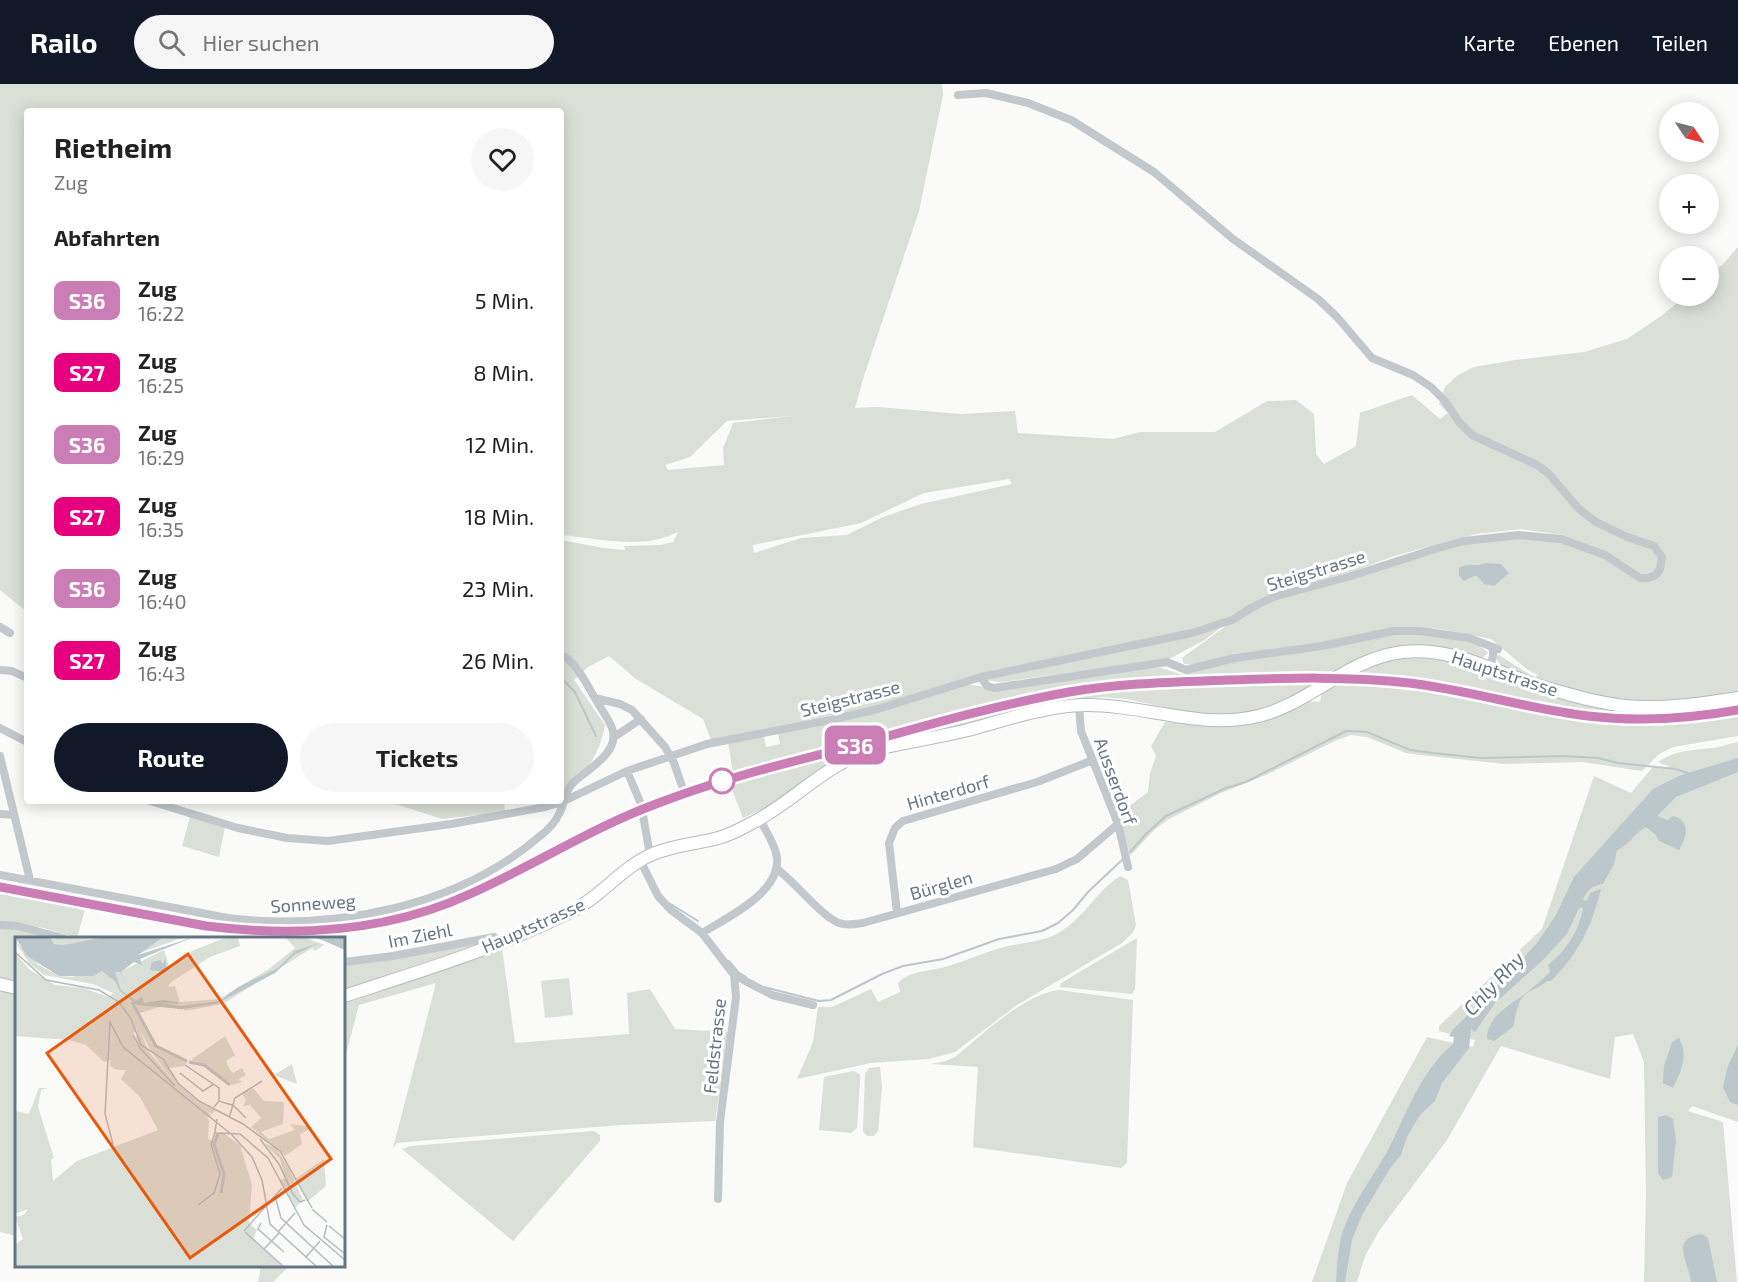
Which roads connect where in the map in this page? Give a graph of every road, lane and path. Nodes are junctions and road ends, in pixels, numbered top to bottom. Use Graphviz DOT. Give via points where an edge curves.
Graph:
graph roads {
  1 [pos="958,95"];
  2 [pos="0,627"];
  3 [pos="10,633"];
  4 [pos="564,657"];
  5 [pos="1490,667"];
  6 [pos="0,670"];
  7 [pos="24,677"];
  8 [pos="981,677"];
  9 [pos="595,698"];
  10 [pos="1738,698"];
  11 [pos="1079,705"];
  12 [pos="641,719"];
  13 [pos="0,728"];
  14 [pos="614,737"];
  15 [pos="24,740"];
  16 [pos="0,756"];
  17 [pos="670,756"];
  18 [pos="1093,760"];
  19 [pos="627,771"];
  20 [pos="682,786"];
  21 [pos="564,801"];
  22 [pos="160,804"];
  23 [pos="554,804"];
  24 [pos="563,804"];
  25 [pos="0,814"];
  26 [pos="14,815"];
  27 [pos="760,819"];
  28 [pos="1118,824"];
  29 [pos="645,857"];
  30 [pos="1128,867"];
  31 [pos="777,869"];
  32 [pos="0,875"];
  33 [pos="30,880"];
  34 [pos="897,913"];
  35 [pos="0,925"];
  36 [pos="702,933"];
  37 [pos="56,937"];
  38 [pos="500,942"];
  39 [pos="345,962"];
  40 [pos="734,975"];
  41 [pos="0,984"];
  42 [pos="15,988"];
  43 [pos="345,996"];
  44 [pos="813,1005"];
  45 [pos="718,1199"];
  1 -- 8 [label="street, Steigstrasse" via="986,93 1028,103 1071,120 1120,150 1171,184 1247,250 1318,299 1372,358 1419,378 1438,392 1472,435 1537,465 1596,522 1654,546 1662,557 1656,575 1640,578 1605,555 1561,539 1519,535 1478,539 1273,597 1232,620 1192,633"];
  2 -- 3 [label="street"];
  4 -- 9 [label="street" via="573,663"];
  5 -- 8 [label="street" via="1496,648 1469,638 1394,631 1186,670 1167,662 994,688"];
  5 -- 10 [label="main road, Hauptstrasse" via="1553,690 1639,707 1686,706"];
  5 -- 11 [label="main road, Hauptstrasse" via="1436,652 1377,657 1281,708 1238,720 1212,722 1110,705"];
  6 -- 7 [label="street"];
  8 -- 17 [label="street, Steigstrasse" via="878,709 707,744"];
  9 -- 12 [label="street" via="626,706"];
  9 -- 14 [label="street"];
  11 -- 18 [label="street, Ausserdorf" via="1081,731"];
  11 -- 27 [label="main road, Hauptstrasse" via="856,756"];
  12 -- 14 [label="street"];
  12 -- 17 [label="street"];
  13 -- 15 [label="street"];
  14 -- 21 [label="street, Sonneweg" via="607,753 571,785"];
  16 -- 26 [label="street"];
  17 -- 19 [label="street, Steigstrasse"];
  17 -- 20 [label="street"];
  18 -- 28 [label="street, Ausserdorf"];
  18 -- 34 [label="street, Hinterdorf" via="1037,782 903,821 889,843"];
  19 -- 21 [label="street, Steigstrasse"];
  19 -- 29 [label="street, Feldstrasse" via="641,804"];
  22 -- 23 [label="street, Steigstrasse" via="259,834 328,841"];
  24 -- 33 [label="street, Sonneweg" via="541,836 466,883 435,897 341,918 259,922"];
  25 -- 26 [label="street"];
  26 -- 33 [label="street"];
  27 -- 29 [label="main road, Hauptstrasse" via="721,837"];
  27 -- 31 [label="street" via="777,855"];
  28 -- 30 [label="street, Ausserdorf"];
  28 -- 34 [label="street, Bürglen" via="1077,859 1056,869"];
  29 -- 36 [label="street, Feldstrasse" via="658,896"];
  29 -- 38 [label="main road, Hauptstrasse" via="596,897"];
  31 -- 34 [label="street, Bürglen" via="837,922 851,925"];
  31 -- 36 [label="street" via="766,889 748,905"];
  32 -- 33 [label="street, Sonneweg"];
  35 -- 37 [label="street"];
  36 -- 40 [label="street, Feldstrasse"];
  38 -- 39 [label="street, Im Ziehl" via="494,937"];
  38 -- 43 [label="main road, Hauptstrasse"];
  40 -- 44 [label="street" via="772,995"];
  40 -- 45 [label="street, Feldstrasse" via="736,997 720,1122"];
  41 -- 42 [label="main road"];
}
